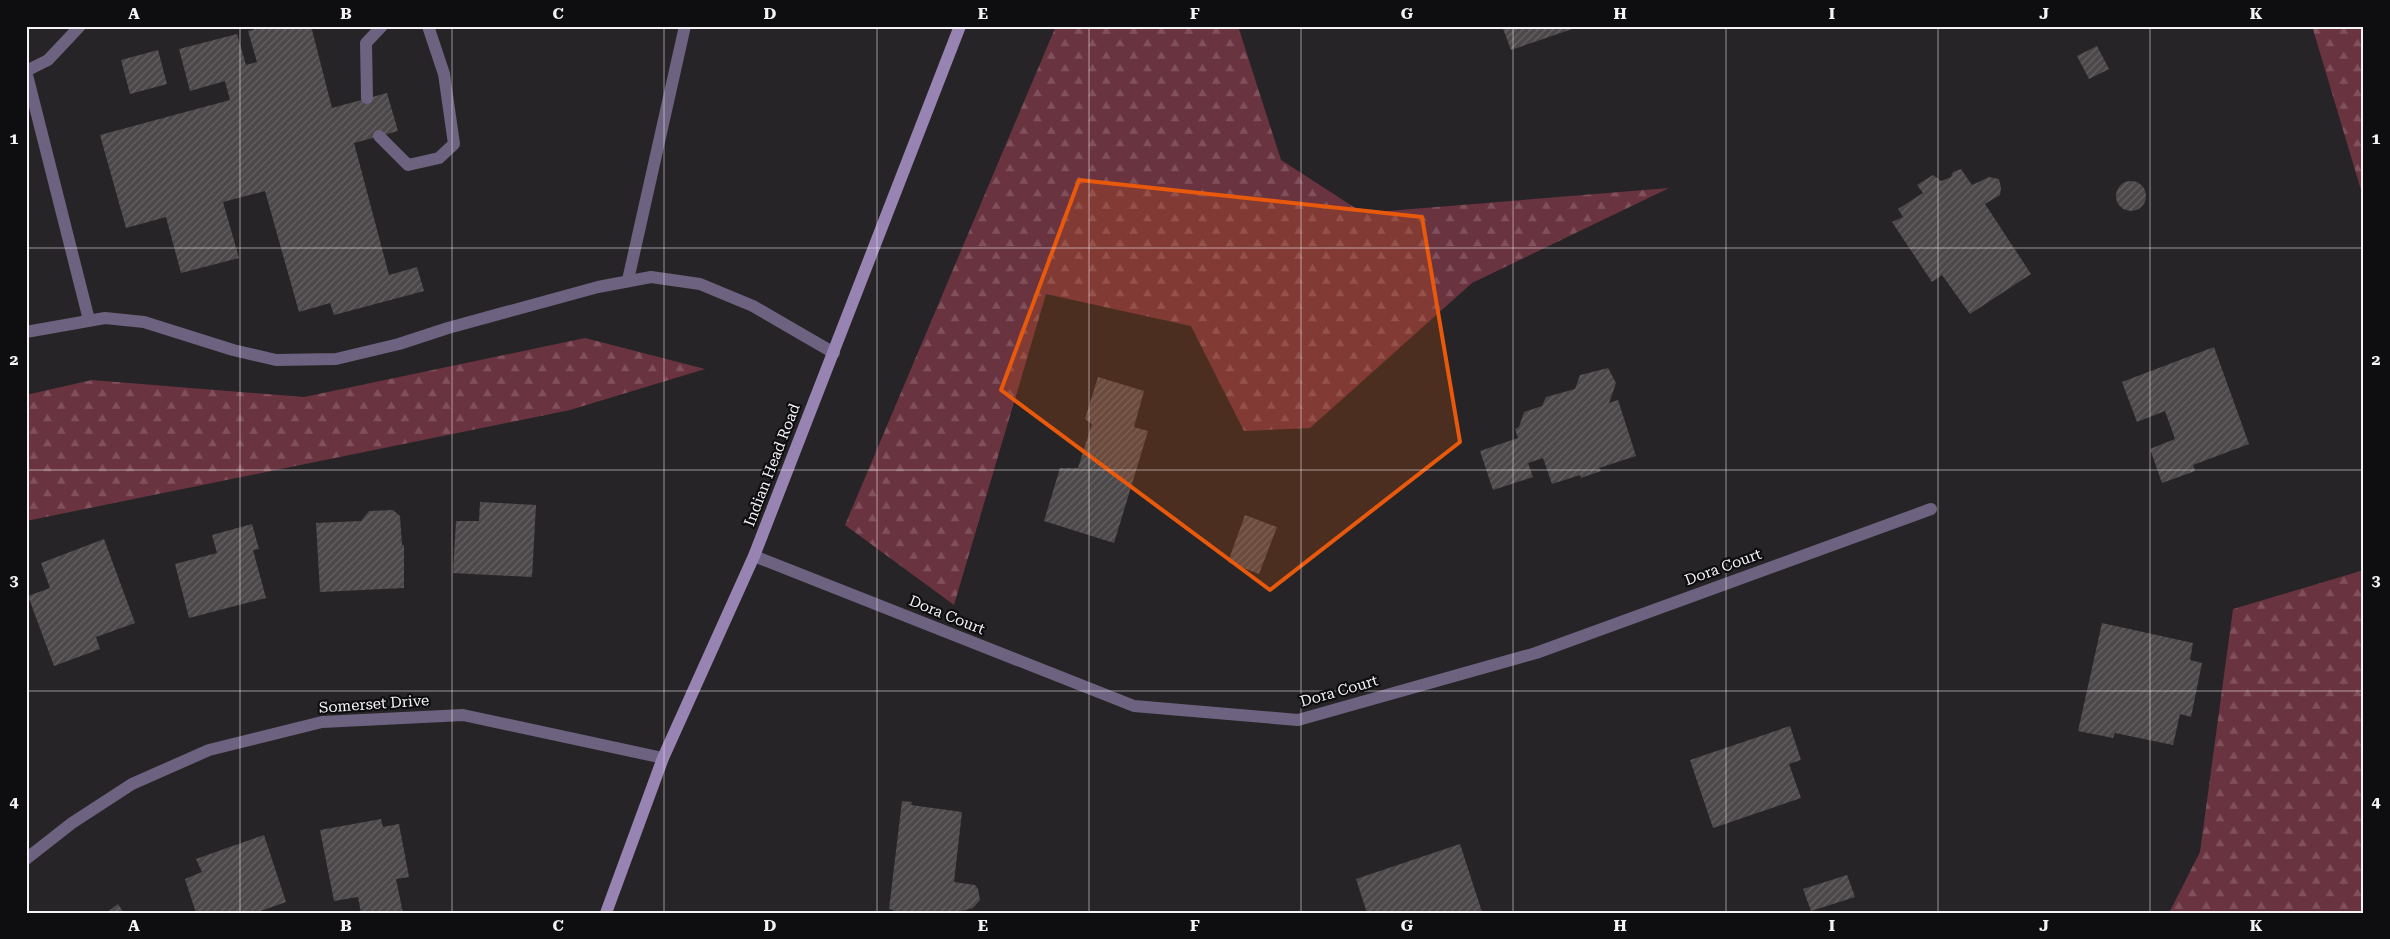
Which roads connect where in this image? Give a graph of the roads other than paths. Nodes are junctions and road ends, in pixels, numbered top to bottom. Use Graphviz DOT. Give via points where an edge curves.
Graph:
graph roads {
  1 [pos="80,26"];
  2 [pos="382,26"];
  3 [pos="428,26"];
  4 [pos="685,26"];
  5 [pos="960,26"];
  6 [pos="26,71"];
  7 [pos="368,98"];
  8 [pos="379,136"];
  9 [pos="628,280"];
  10 [pos="89,320"];
  11 [pos="26,332"];
  12 [pos="834,352"];
  13 [pos="1931,509"];
  14 [pos="754,556"];
  15 [pos="663,758"];
  16 [pos="26,859"];
  17 [pos="606,913"];
  1 -- 6 [label="street" via="48,60"];
  2 -- 7 [label="street" via="366,43"];
  3 -- 8 [label="street" via="444,74 454,144 439,158 408,165"];
  4 -- 9 [label="street"];
  5 -- 12 [label="main road, Indian Head Road"];
  6 -- 10 [label="street"];
  9 -- 10 [label="street" via="336,359 276,360 144,322 105,318"];
  9 -- 12 [label="street" via="651,277 700,284 753,306"];
  10 -- 11 [label="street"];
  12 -- 14 [label="main road, Indian Head Road"];
  13 -- 14 [label="street, Dora Court" via="1536,653 1298,720 1134,706"];
  14 -- 15 [label="main road, Indian Head Road"];
  15 -- 16 [label="street, Somerset Drive" via="463,715 322,722 209,750 132,784 72,823"];
  15 -- 17 [label="main road, Indian Head Road"];
}
